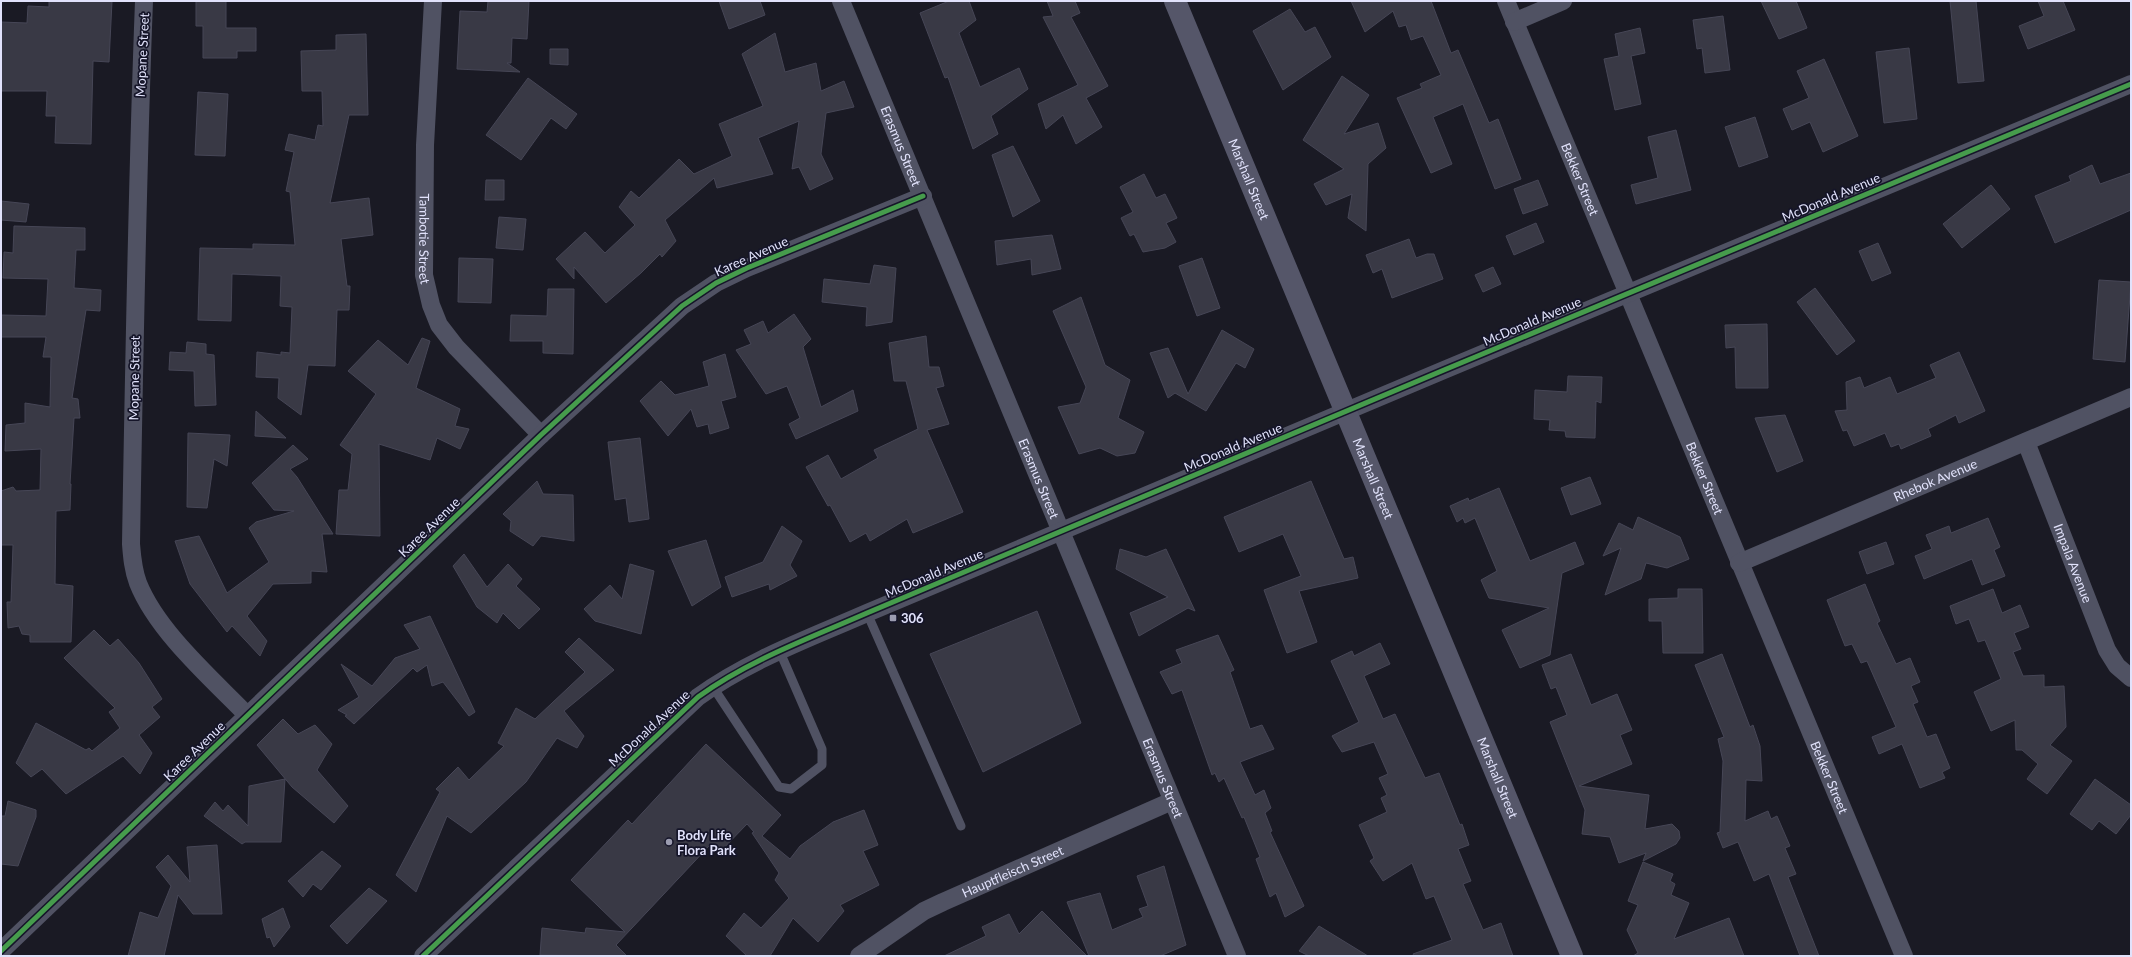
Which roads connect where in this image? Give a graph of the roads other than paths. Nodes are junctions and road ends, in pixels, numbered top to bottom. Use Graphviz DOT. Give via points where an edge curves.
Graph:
graph roads {
  1 [pos="144,1"];
  2 [pos="433,1"];
  3 [pos="841,1"];
  4 [pos="1175,1"];
  5 [pos="1506,1"];
  6 [pos="1563,1"];
  7 [pos="1514,22"];
  8 [pos="2131,84"];
  9 [pos="923,196"];
  10 [pos="1629,293"];
  11 [pos="2131,397"];
  12 [pos="1345,411"];
  13 [pos="541,435"];
  14 [pos="2026,442"];
  15 [pos="1061,531"];
  16 [pos="1739,563"];
  17 [pos="867,613"];
  18 [pos="780,652"];
  19 [pos="2131,678"];
  20 [pos="713,687"];
  21 [pos="247,715"];
  22 [pos="1172,801"];
  23 [pos="961,826"];
  24 [pos="1,951"];
  25 [pos="424,956"];
  26 [pos="859,956"];
  27 [pos="1237,956"];
  28 [pos="1572,956"];
  29 [pos="1904,956"];
  1 -- 21 [label="street, Mopane Street" via="131,544 133,568 146,600 174,638"];
  2 -- 13 [label="street, Tambotie Street" via="425,145 424,275 431,304 439,325 456,347"];
  3 -- 9 [label="street, Erasmus Street"];
  4 -- 12 [label="street, Marshall Street"];
  5 -- 7 [label="street, Bekker Street"];
  6 -- 7 [label="street"];
  7 -- 10 [label="street, Bekker Street"];
  8 -- 10 [label="street, McDonald Avenue"];
  9 -- 13 [label="street, Karee Avenue" via="716,283 682,306 652,332"];
  9 -- 15 [label="street, Erasmus Street"];
  10 -- 12 [label="street, McDonald Avenue"];
  10 -- 16 [label="street, Bekker Street"];
  11 -- 14 [label="street, Rhebok Avenue"];
  12 -- 15 [label="street, McDonald Avenue"];
  12 -- 28 [label="street, Marshall Street"];
  13 -- 21 [label="street, Karee Avenue"];
  14 -- 16 [label="street, Rhebok Avenue"];
  14 -- 19 [label="street, Impala Avenue" via="2107,650 2117,666"];
  15 -- 17 [label="street, McDonald Avenue"];
  15 -- 22 [label="street, Erasmus Street"];
  16 -- 29 [label="street, Bekker Street"];
  17 -- 18 [label="street, McDonald Avenue"];
  17 -- 23 [label="lane"];
  18 -- 20 [label="street, McDonald Avenue"];
  18 -- 20 [label="lane" via="824,757 822,765 790,789 779,787"];
  20 -- 25 [label="street, McDonald Avenue" via="667,726"];
  21 -- 24 [label="street, Karee Avenue"];
  22 -- 26 [label="street, Hauptfleisch Street" via="924,911"];
  22 -- 27 [label="street, Erasmus Street"];
}
